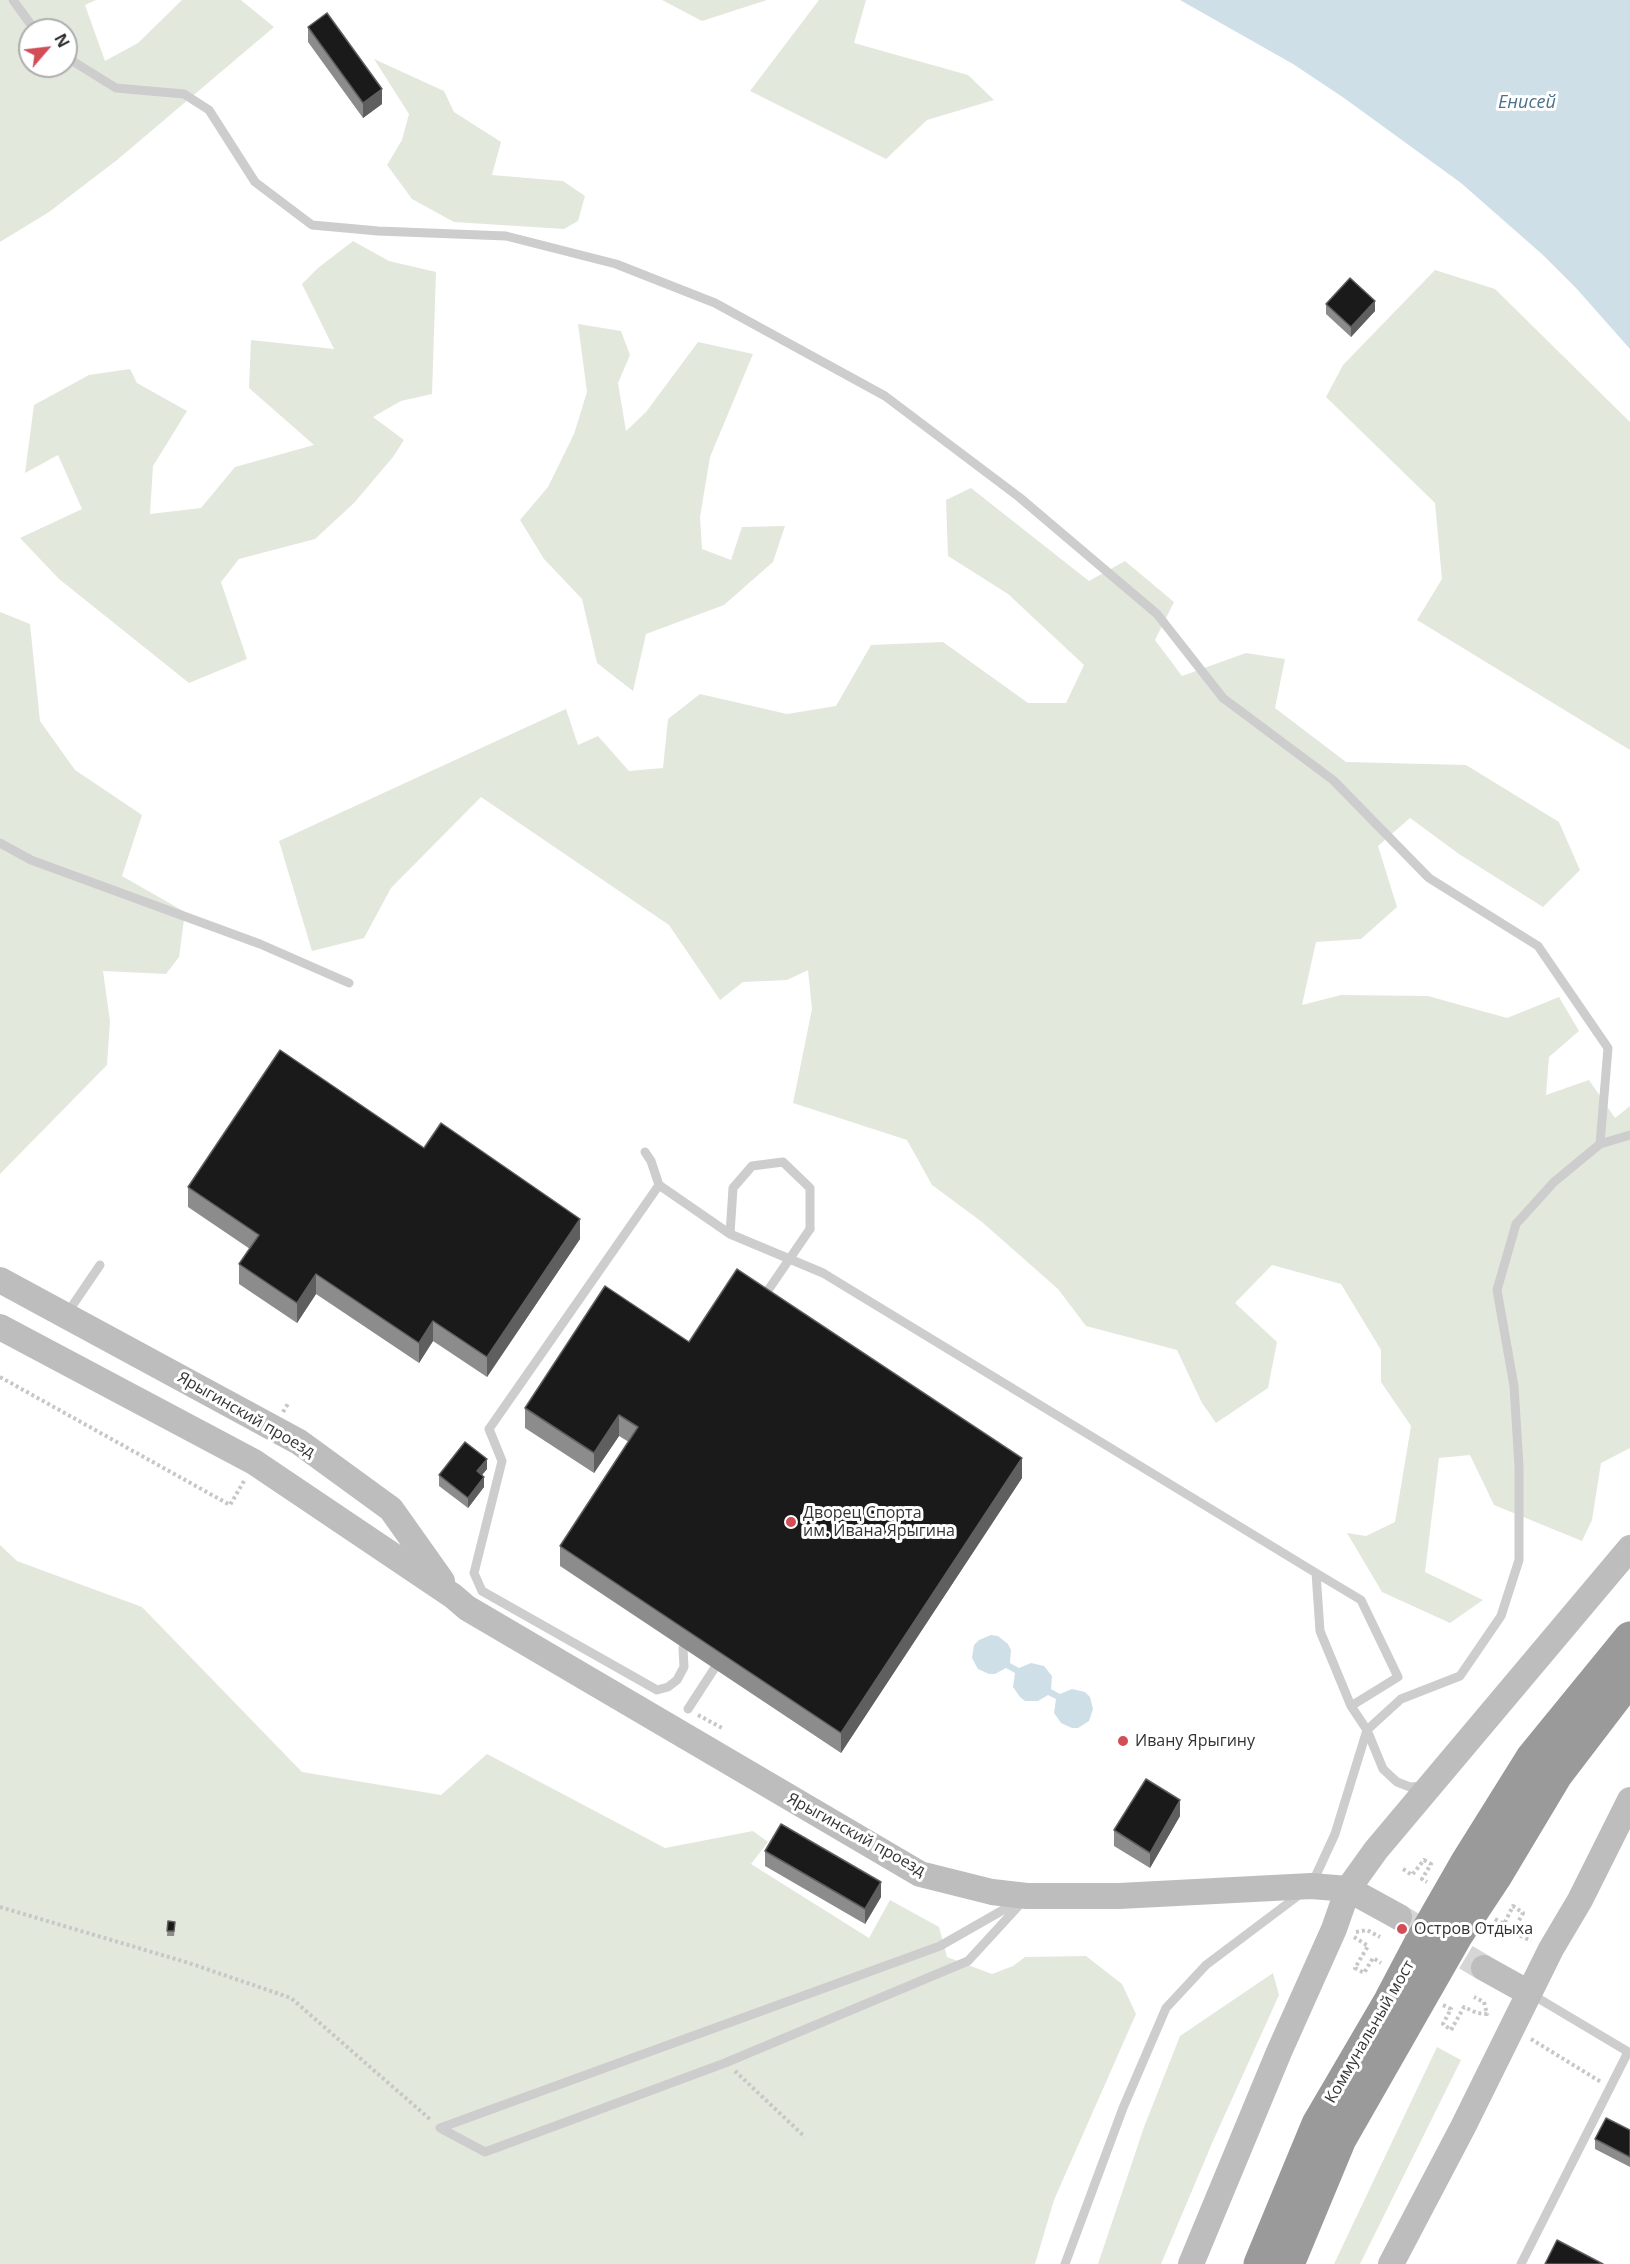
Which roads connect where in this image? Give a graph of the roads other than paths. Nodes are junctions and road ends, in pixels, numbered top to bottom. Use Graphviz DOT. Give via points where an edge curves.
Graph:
graph roads {
  1 [pos="13,0"];
  2 [pos="26,18"];
  3 [pos="78,64"];
  4 [pos="0,843"];
  5 [pos="349,982"];
  6 [pos="1630,1135"];
  7 [pos="1600,1144"];
  8 [pos="645,1152"];
  9 [pos="659,1185"];
  10 [pos="730,1233"];
  11 [pos="100,1265"];
  12 [pos="0,1280"];
  13 [pos="759,1304"];
  14 [pos="66,1315"];
  15 [pos="0,1327"];
  16 [pos="299,1442"];
  17 [pos="279,1478"];
  18 [pos="1630,1548"];
  19 [pos="1316,1573"];
  20 [pos="453,1596"];
  21 [pos="1630,1638"];
  22 [pos="682,1648"];
  23 [pos="714,1669"];
  24 [pos="1630,1678"];
  25 [pos="1351,1706"];
  26 [pos="687,1709"];
  27 [pos="1367,1730"];
  28 [pos="1433,1784"];
  29 [pos="1630,1800"];
  30 [pos="1311,1886"];
  31 [pos="1348,1888"];
  32 [pos="1027,1896"];
  33 [pos="1399,1917"];
  34 [pos="1484,1968"];
  35 [pos="1529,1993"];
  36 [pos="1629,2053"];
  37 [pos="1065,2264"];
  38 [pos="1191,2264"];
  39 [pos="1260,2264"];
  40 [pos="1288,2264"];
  41 [pos="1391,2264"];
  42 [pos="1521,2264"];
  1 -- 2 [label="lane"];
  3 -- 7 [label="lane" via="116,88 184,94 209,110 255,182 312,225 506,236 616,264 714,303 885,396 1018,497 1156,614 1223,698 1333,780 1429,878 1538,946 1608,1048"];
  4 -- 5 [label="lane" via="31,861 260,944"];
  6 -- 7 [label="lane"];
  7 -- 27 [label="lane" via="1554,1182 1516,1224 1497,1290 1514,1386 1519,1467 1519,1560 1500,1616 1460,1676 1401,1699"];
  8 -- 9 [label="lane"];
  9 -- 10 [label="lane"];
  9 -- 22 [label="lane" via="489,1429 502,1461 474,1573 482,1591 657,1690 668,1687 684,1667"];
  10 -- 13 [label="lane, bridge" via="733,1188 752,1166 783,1162 810,1188 810,1229"];
  10 -- 19 [label="lane" via="823,1273"];
  11 -- 14 [label="lane"];
  12 -- 14 [label="main road, Ярыгинский проезд"];
  14 -- 16 [label="main road, Ярыгинский проезд"];
  15 -- 17 [label="main road, Ярыгинский проезд"];
  16 -- 17 [label="main road"];
  16 -- 20 [label="main road, Ярыгинский проезд" via="391,1509"];
  17 -- 20 [label="main road, Ярыгинский проезд"];
  18 -- 28 [label="main road"];
  19 -- 25 [label="lane" via="1320,1631"];
  19 -- 25 [label="lane" via="1360,1600 1398,1677"];
  20 -- 32 [label="main road, Ярыгинский проезд" via="466,1608 920,1874 992,1892"];
  21 -- 39 [label="highway, Коммунальный мост" via="1532,1758 1467,1862 1317,2124"];
  23 -- 26 [label="lane"];
  24 -- 40 [label="highway, Коммунальный мост" via="1556,1775 1456,1936 1340,2139"];
  25 -- 27 [label="lane"];
  27 -- 28 [label="lane" via="1383,1769 1397,1782 1410,1788"];
  27 -- 30 [label="lane" via="1335,1834"];
  28 -- 31 [label="main road"];
  29 -- 35 [label="main road"];
  30 -- 31 [label="main road, Ярыгинский проезд"];
  30 -- 32 [label="main road, Ярыгинский проезд" via="1119,1896"];
  30 -- 37 [label="lane" via="1206,1965 1166,2008 1123,2108"];
  31 -- 33 [label="main road"];
  31 -- 38 [label="main road"];
  32 -- 32 [label="lane" via="940,1946 440,2128 485,2152 725,2063 968,1961"];
  34 -- 35 [label="main road"];
  35 -- 36 [label="lane"];
  35 -- 41 [label="main road"];
  36 -- 42 [label="lane"];
}
